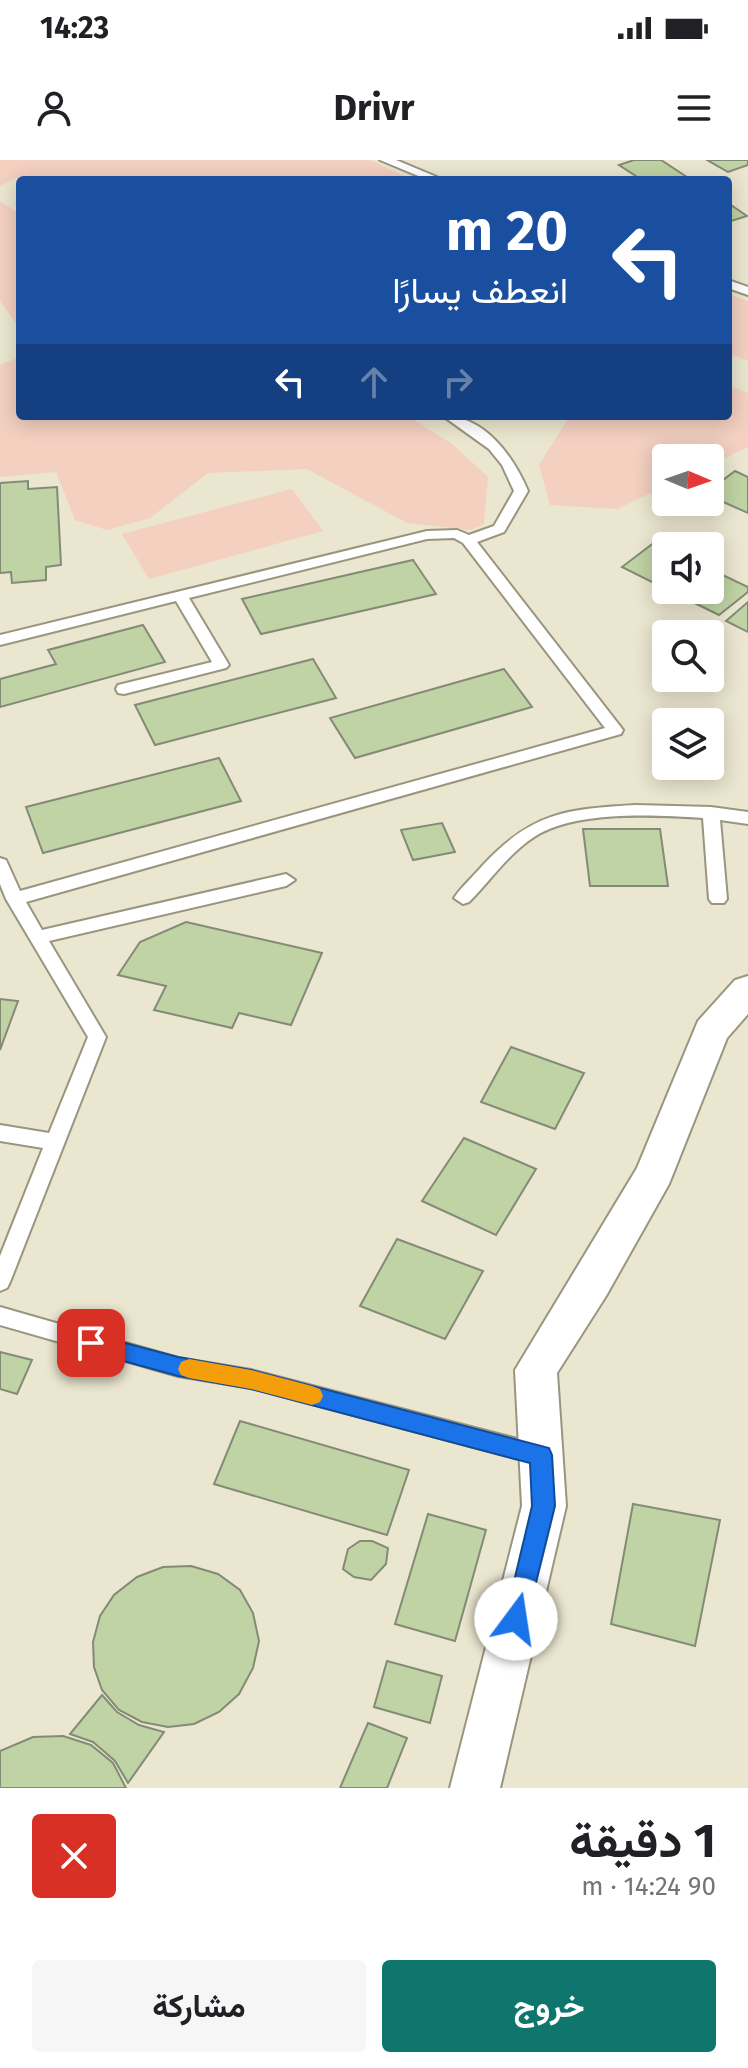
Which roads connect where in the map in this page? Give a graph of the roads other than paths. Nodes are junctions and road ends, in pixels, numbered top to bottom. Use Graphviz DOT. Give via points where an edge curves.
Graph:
graph roads {
  1 [pos="386,160"];
  2 [pos="428,176"];
  3 [pos="458,420"];
  4 [pos="468,540"];
  5 [pos="180,596"];
  6 [pos="0,640"];
  7 [pos="124,689"];
  8 [pos="711,813"];
  9 [pos="748,818"];
  10 [pos="0,864"];
  11 [pos="286,880"];
  12 [pos="463,898"];
  13 [pos="15,899"];
  14 [pos="718,899"];
  15 [pos="38,937"];
  16 [pos="748,990"];
  17 [pos="0,1133"];
  18 [pos="55,1142"];
  19 [pos="0,1282"];
  20 [pos="0,1316"];
  21 [pos="541,1455"];
  22 [pos="475,1788"];
  1 -- 2 [label="lane"];
  3 -- 4 [label="lane" via="484,434 510,463 521,491 499,529"];
  4 -- 5 [label="lane" via="457,534 427,535"];
  4 -- 13 [label="lane" via="615,730"];
  5 -- 6 [label="lane"];
  5 -- 7 [label="lane" via="221,665"];
  8 -- 9 [label="lane"];
  8 -- 12 [label="lane" via="556,819 529,832"];
  8 -- 14 [label="lane"];
  10 -- 13 [label="lane"];
  11 -- 15 [label="lane"];
  13 -- 15 [label="lane"];
  15 -- 18 [label="lane" via="97,1037"];
  16 -- 21 [label="street" via="711,1031 655,1173 536,1370"];
  17 -- 18 [label="lane"];
  18 -- 19 [label="lane"];
  20 -- 21 [label="lane" via="178,1367 251,1379"];
  21 -- 22 [label="street" via="544,1506"];
}
